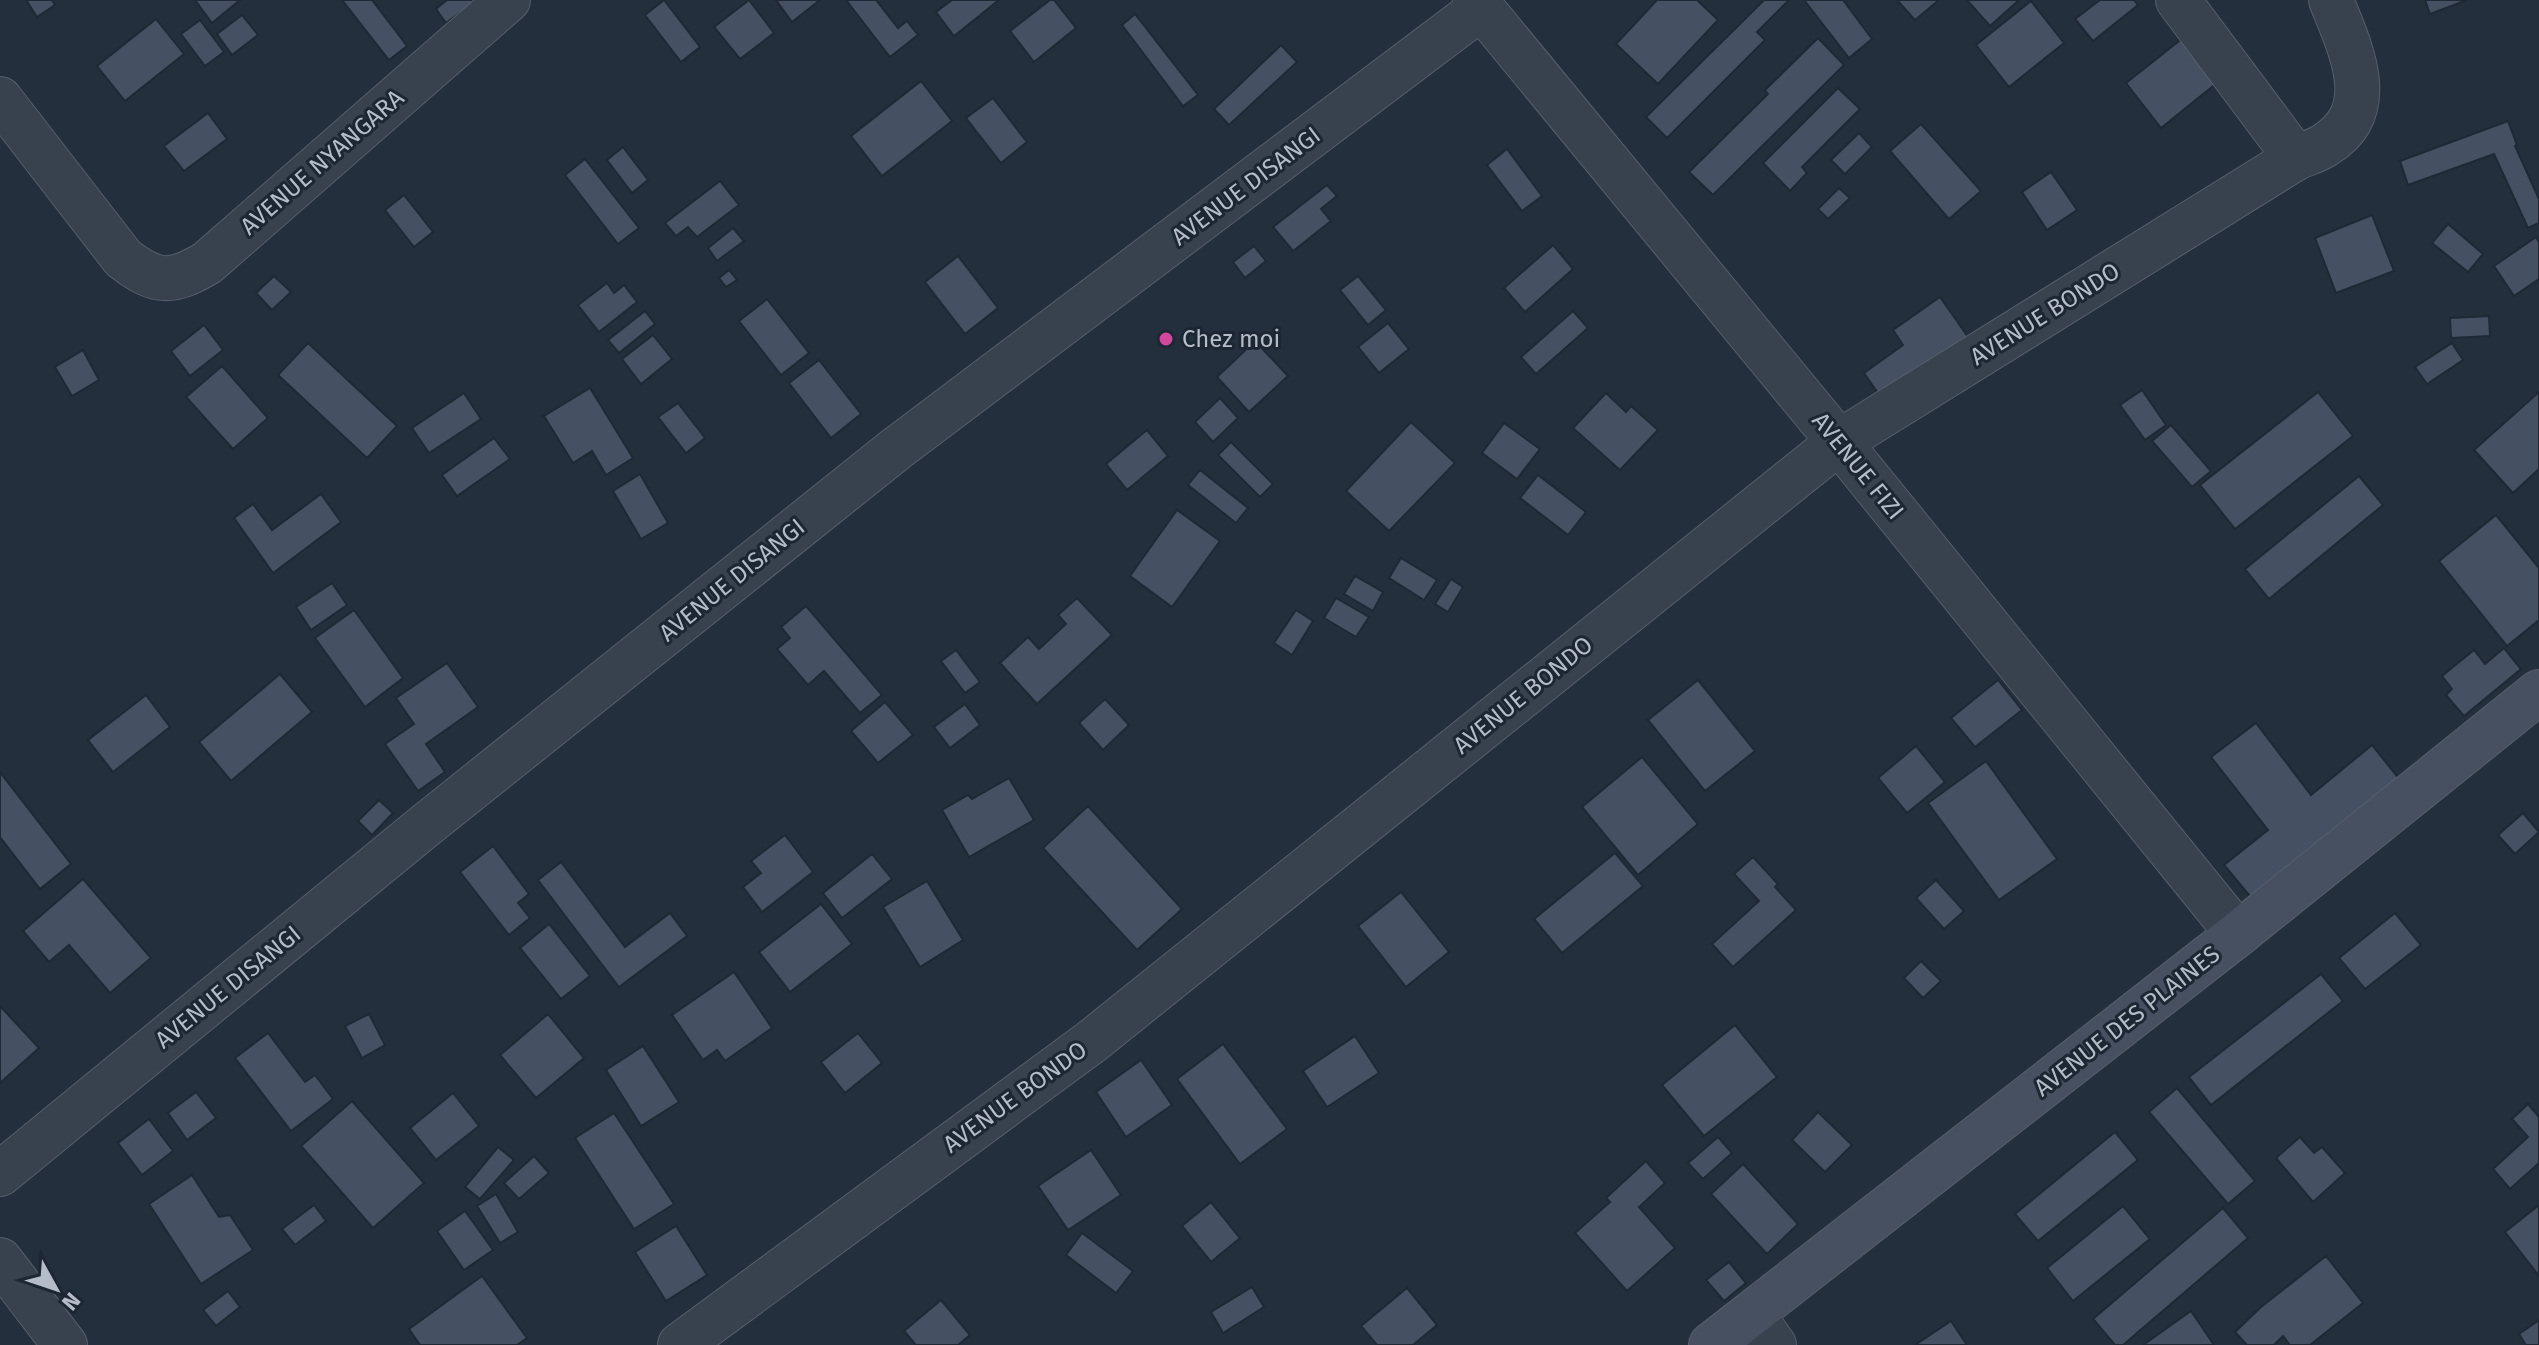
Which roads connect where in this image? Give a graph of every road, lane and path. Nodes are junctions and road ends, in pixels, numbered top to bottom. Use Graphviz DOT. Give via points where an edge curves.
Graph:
graph roads {
  1 [pos="508,0"];
  2 [pos="2178,0"];
  3 [pos="2331,0"];
  4 [pos="1478,4"];
  5 [pos="0,99"];
  6 [pos="2296,158"];
  7 [pos="1839,442"];
  8 [pos="2539,692"];
  9 [pos="2238,934"];
  10 [pos="0,1174"];
  11 [pos="0,1260"];
  12 [pos="1763,1329"];
  13 [pos="65,1345"];
  14 [pos="680,1345"];
  15 [pos="1711,1345"];
  1 -- 5 [label="street, AVENUE NYANGARA" via="207,263 173,279 141,272 123,258"];
  2 -- 6 [label="street"];
  3 -- 6 [label="street, AVENUE BONDO" via="2355,68 2355,113 2325,145"];
  4 -- 7 [label="street, AVENUE FIZI"];
  4 -- 10 [label="street, AVENUE DISANGI" via="896,449"];
  6 -- 7 [label="street, AVENUE BONDO"];
  7 -- 9 [label="street, AVENUE FIZI"];
  7 -- 14 [label="street, AVENUE BONDO" via="1091,1042"];
  8 -- 9 [label="street, AVENUE DES PLAINES"];
  9 -- 12 [label="street, AVENUE DES PLAINES"];
  11 -- 13 [label="street"];
  12 -- 15 [label="street, AVENUE DES PLAINES"];
}
